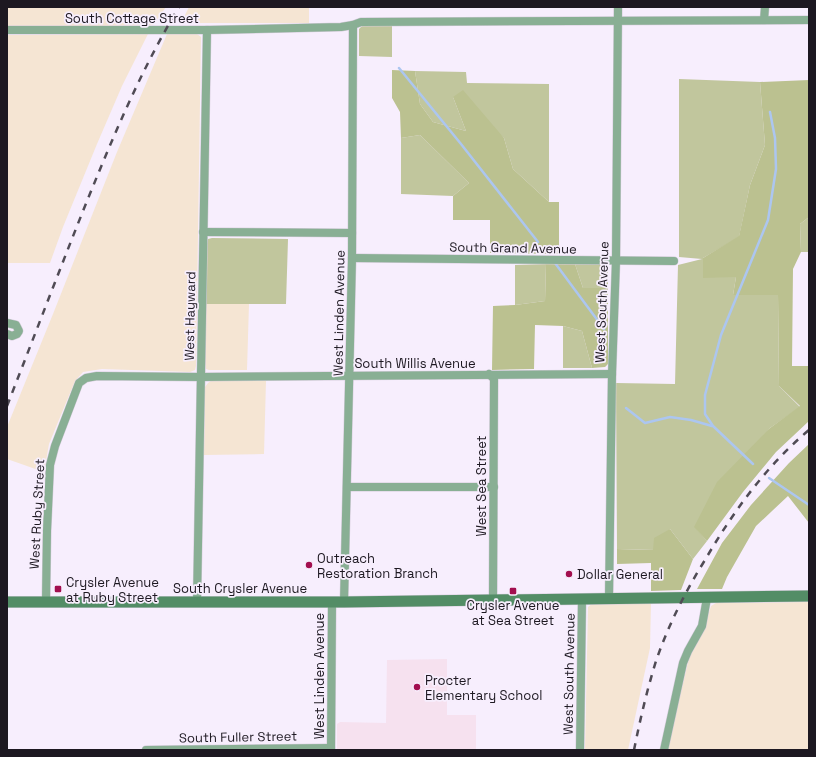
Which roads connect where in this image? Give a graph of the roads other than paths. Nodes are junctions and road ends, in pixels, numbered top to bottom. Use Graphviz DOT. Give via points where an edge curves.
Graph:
graph roads {
  1 [pos="618,7"];
  2 [pos="765,7"];
  3 [pos="618,20"];
  4 [pos="764,20"];
  5 [pos="809,20"];
  6 [pos="353,25"];
  7 [pos="7,30"];
  8 [pos="207,30"];
  9 [pos="203,232"];
  10 [pos="352,233"];
  11 [pos="352,258"];
  12 [pos="616,261"];
  13 [pos="674,261"];
  14 [pos="7,323"];
  15 [pos="7,334"];
  16 [pos="489,374"];
  17 [pos="612,374"];
  18 [pos="350,375"];
  19 [pos="201,377"];
  20 [pos="68,408"];
  21 [pos="347,487"];
  22 [pos="494,487"];
  23 [pos="809,596"];
  24 [pos="609,598"];
  25 [pos="707,598"];
  26 [pos="493,599"];
  27 [pos="582,599"];
  28 [pos="46,601"];
  29 [pos="7,602"];
  30 [pos="197,602"];
  31 [pos="332,602"];
  32 [pos="344,602"];
  33 [pos="331,749"];
  34 [pos="146,750"];
  35 [pos="580,750"];
  36 [pos="664,750"];
  1 -- 3 [label="street, West South Avenue"];
  2 -- 4 [label="street"];
  3 -- 4 [label="street, South Cottage Street"];
  3 -- 6 [label="street, South Cottage Street" via="362,22"];
  3 -- 12 [label="street, West South Avenue"];
  4 -- 5 [label="street, South Cottage Street"];
  6 -- 8 [label="street, South Cottage Street"];
  6 -- 10 [label="street, West Linden Avenue"];
  7 -- 8 [label="street, South Cottage Street"];
  8 -- 9 [label="street, West Hayward"];
  9 -- 10 [label="street"];
  9 -- 19 [label="street, West Hayward"];
  10 -- 11 [label="street, West Linden Avenue"];
  11 -- 12 [label="street, South Grand Avenue"];
  11 -- 18 [label="street, West Linden Avenue"];
  12 -- 13 [label="street, South Grand Avenue"];
  12 -- 17 [label="street, West South Avenue"];
  14 -- 15 [label="street" via="16,325 19,331 15,336"];
  16 -- 17 [label="street, South Willis Avenue"];
  16 -- 18 [label="street, South Willis Avenue"];
  16 -- 22 [label="street, West Sea Street" via="494,379"];
  17 -- 24 [label="street, West South Avenue"];
  18 -- 19 [label="street, South Willis Avenue"];
  18 -- 21 [label="street, West Linden Avenue"];
  19 -- 20 [label="street, South Willis Avenue" via="86,378 79,383"];
  19 -- 30 [label="street, West Hayward"];
  20 -- 28 [label="street, West Ruby Street" via="50,465"];
  21 -- 22 [label="street"];
  21 -- 32 [label="street, West Linden Avenue"];
  22 -- 26 [label="street, West Sea Street"];
  23 -- 25 [label="main road, South Crysler Avenue"];
  24 -- 25 [label="main road, South Crysler Avenue"];
  24 -- 27 [label="main road, South Crysler Avenue"];
  25 -- 36 [label="street" via="702,626 683,662"];
  26 -- 27 [label="main road, South Crysler Avenue"];
  26 -- 32 [label="main road, South Crysler Avenue"];
  27 -- 35 [label="street, West South Avenue"];
  28 -- 29 [label="main road, South Crysler Avenue"];
  28 -- 30 [label="main road, South Crysler Avenue"];
  30 -- 31 [label="main road, South Crysler Avenue"];
  31 -- 32 [label="main road, South Crysler Avenue"];
  31 -- 33 [label="street, West Linden Avenue"];
  33 -- 34 [label="street, South Fuller Street"];
}
